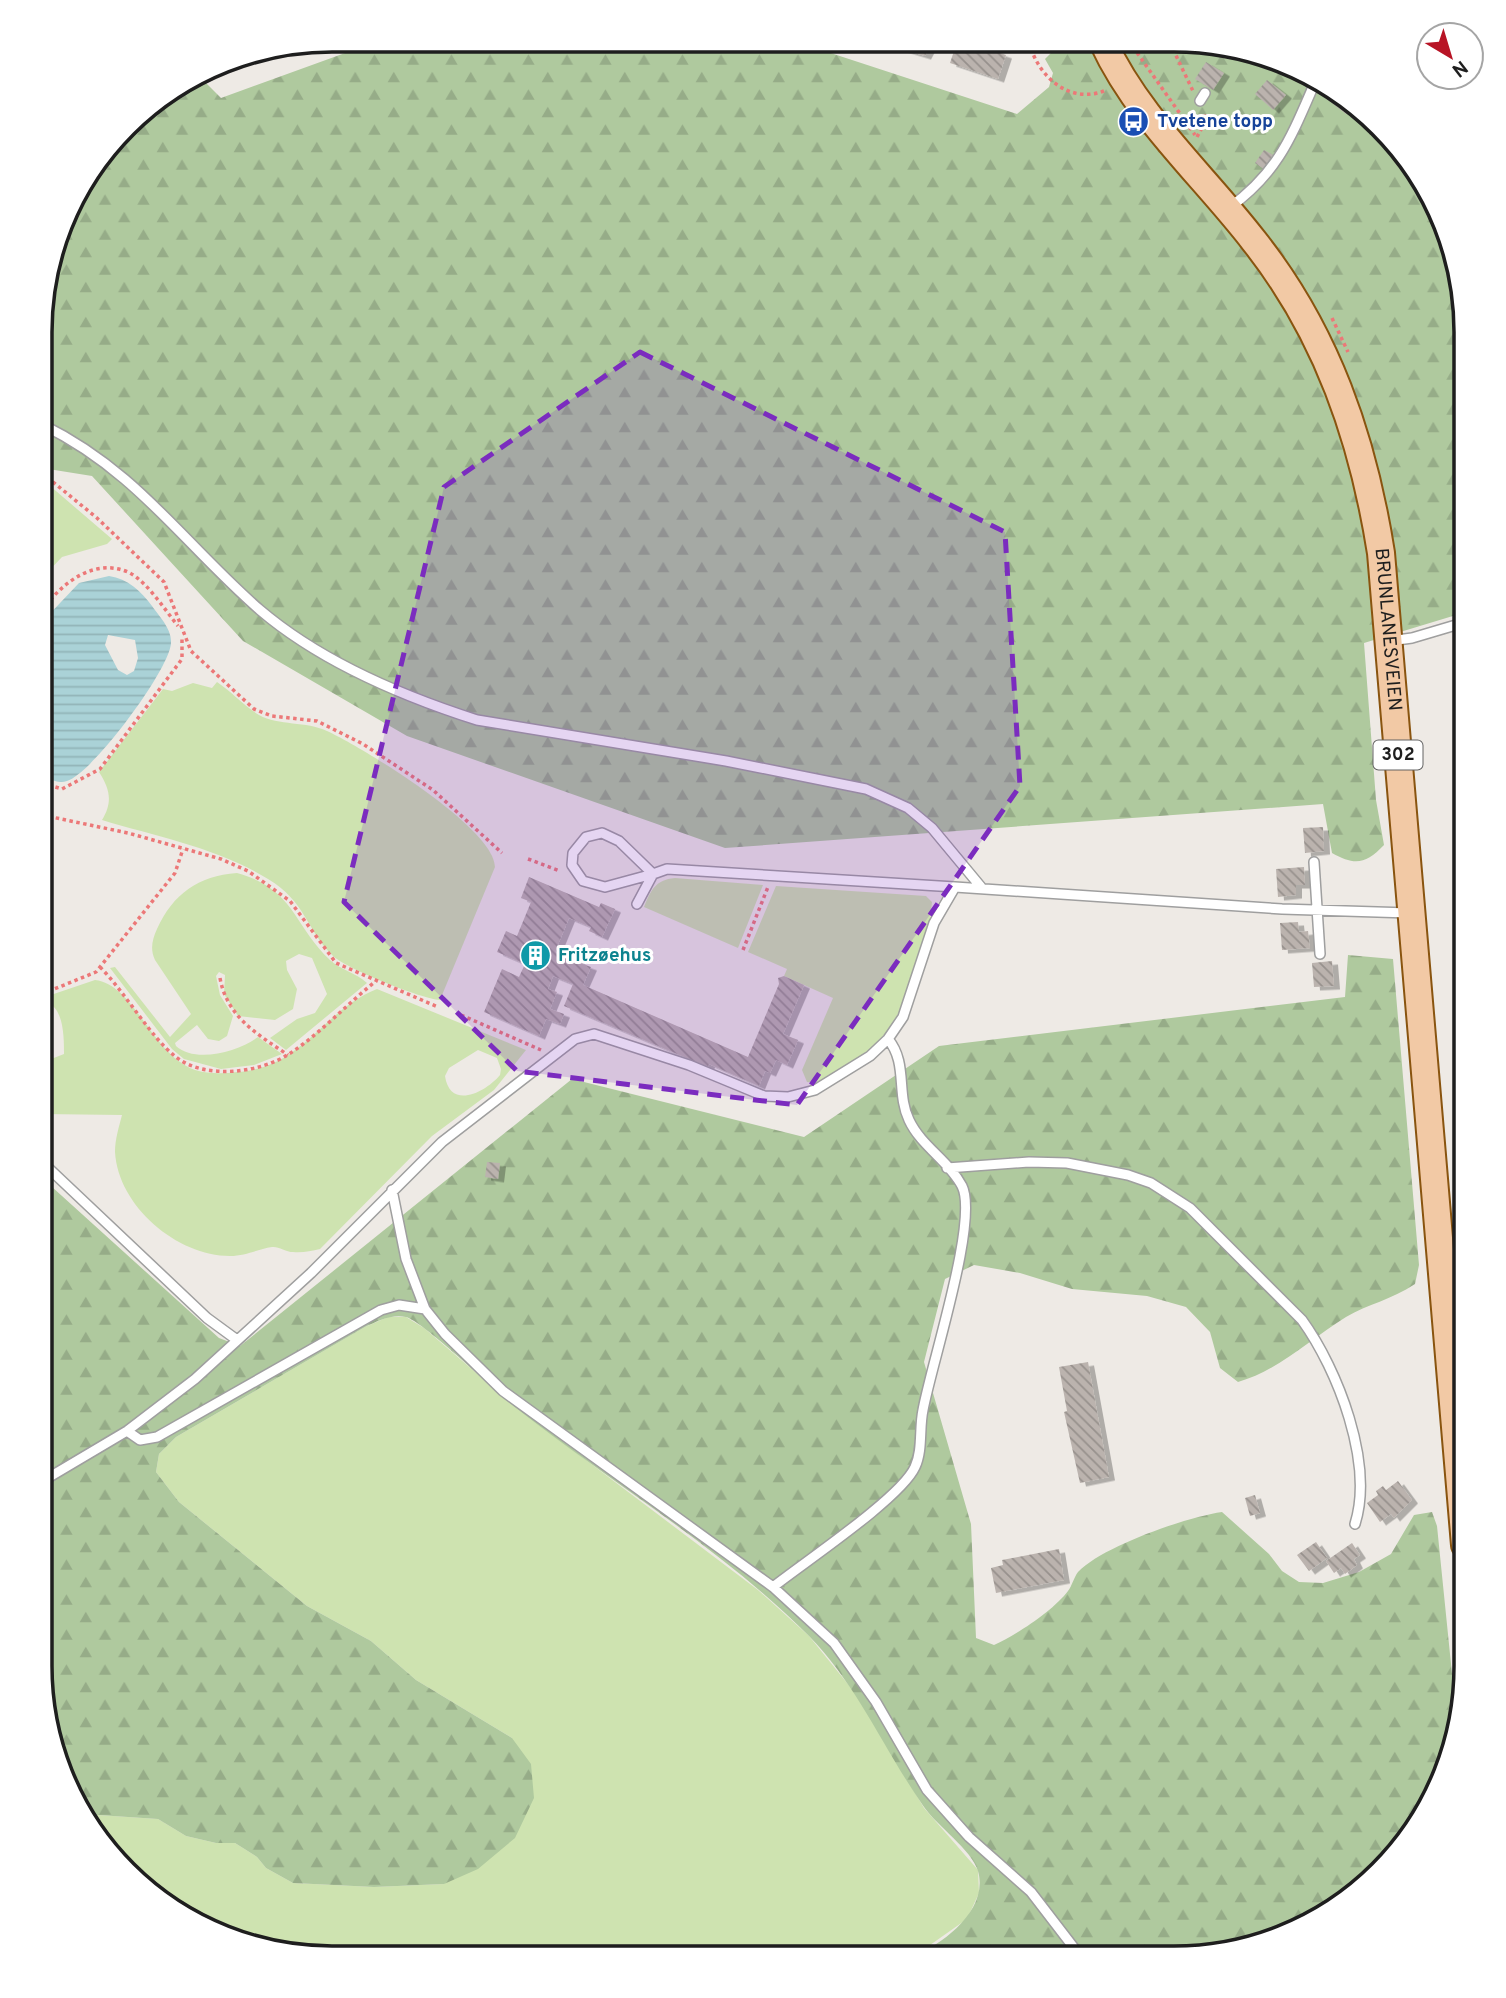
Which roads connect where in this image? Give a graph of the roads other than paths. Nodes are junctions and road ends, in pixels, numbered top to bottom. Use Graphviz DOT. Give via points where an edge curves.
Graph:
graph roads {
  1 [pos="1109,53"];
  2 [pos="1312,89"];
  3 [pos="1228,209"];
  4 [pos="52,430"];
  5 [pos="1454,626"];
  6 [pos="1388,641"];
  7 [pos="1314,862"];
  8 [pos="653,874"];
  9 [pos="955,887"];
  10 [pos="981,887"];
  11 [pos="637,904"];
  12 [pos="1317,909"];
  13 [pos="1411,913"];
  14 [pos="1320,954"];
  15 [pos="888,1039"];
  16 [pos="947,1168"];
  17 [pos="52,1171"];
  18 [pos="392,1190"];
  19 [pos="425,1309"];
  20 [pos="237,1340"];
  21 [pos="1454,1416"];
  22 [pos="127,1431"];
  23 [pos="52,1475"];
  24 [pos="1355,1524"];
  25 [pos="772,1587"];
  26 [pos="1072,1946"];
  1 -- 3 [label="main road, BRUNLANESVEIEN / 302" via="1145,110"];
  2 -- 3 [label="lane" via="1272,170"];
  3 -- 6 [label="main road, BRUNLANESVEIEN / 302" via="1303,314 1349,412 1372,496"];
  4 -- 10 [label="lane" via="98,456 137,486 261,611 289,633 355,670 477,720 866,789 908,808 932,828"];
  5 -- 6 [label="lane"];
  6 -- 13 [label="main road, BRUNLANESVEIEN / 302"];
  7 -- 12 [label="lane"];
  8 -- 8 [label="lane" via="619,841 602,834 586,837 571,860 583,881 598,887"];
  8 -- 9 [label="lane" via="667,869"];
  8 -- 11 [label="lane"];
  9 -- 10 [label="lane"];
  9 -- 15 [label="lane" via="934,923 903,1017"];
  10 -- 12 [label="lane"];
  12 -- 13 [label="lane"];
  12 -- 14 [label="lane"];
  13 -- 21 [label="main road, BRUNLANESVEIEN / 302"];
  15 -- 16 [label="lane" via="898,1050 907,1116"];
  15 -- 18 [label="lane" via="870,1056 815,1090 788,1097 764,1096 594,1034 575,1039 442,1142"];
  16 -- 24 [label="lane" via="1029,1162 1099,1168 1151,1183 1190,1208 1302,1320 1323,1352 1357,1451 1362,1481"];
  16 -- 25 [label="lane" via="962,1185 966,1199 964,1233 922,1411 915,1468 867,1515"];
  17 -- 20 [label="lane" via="207,1318"];
  18 -- 19 [label="lane" via="405,1259"];
  18 -- 20 [label="lane" via="312,1273"];
  19 -- 22 [label="lane" via="398,1305 381,1310 157,1437 140,1440"];
  19 -- 25 [label="lane" via="503,1391"];
  20 -- 22 [label="lane"];
  22 -- 23 [label="lane"];
  25 -- 26 [label="lane" via="834,1643 876,1702 927,1790 969,1837 1031,1892"];
}
